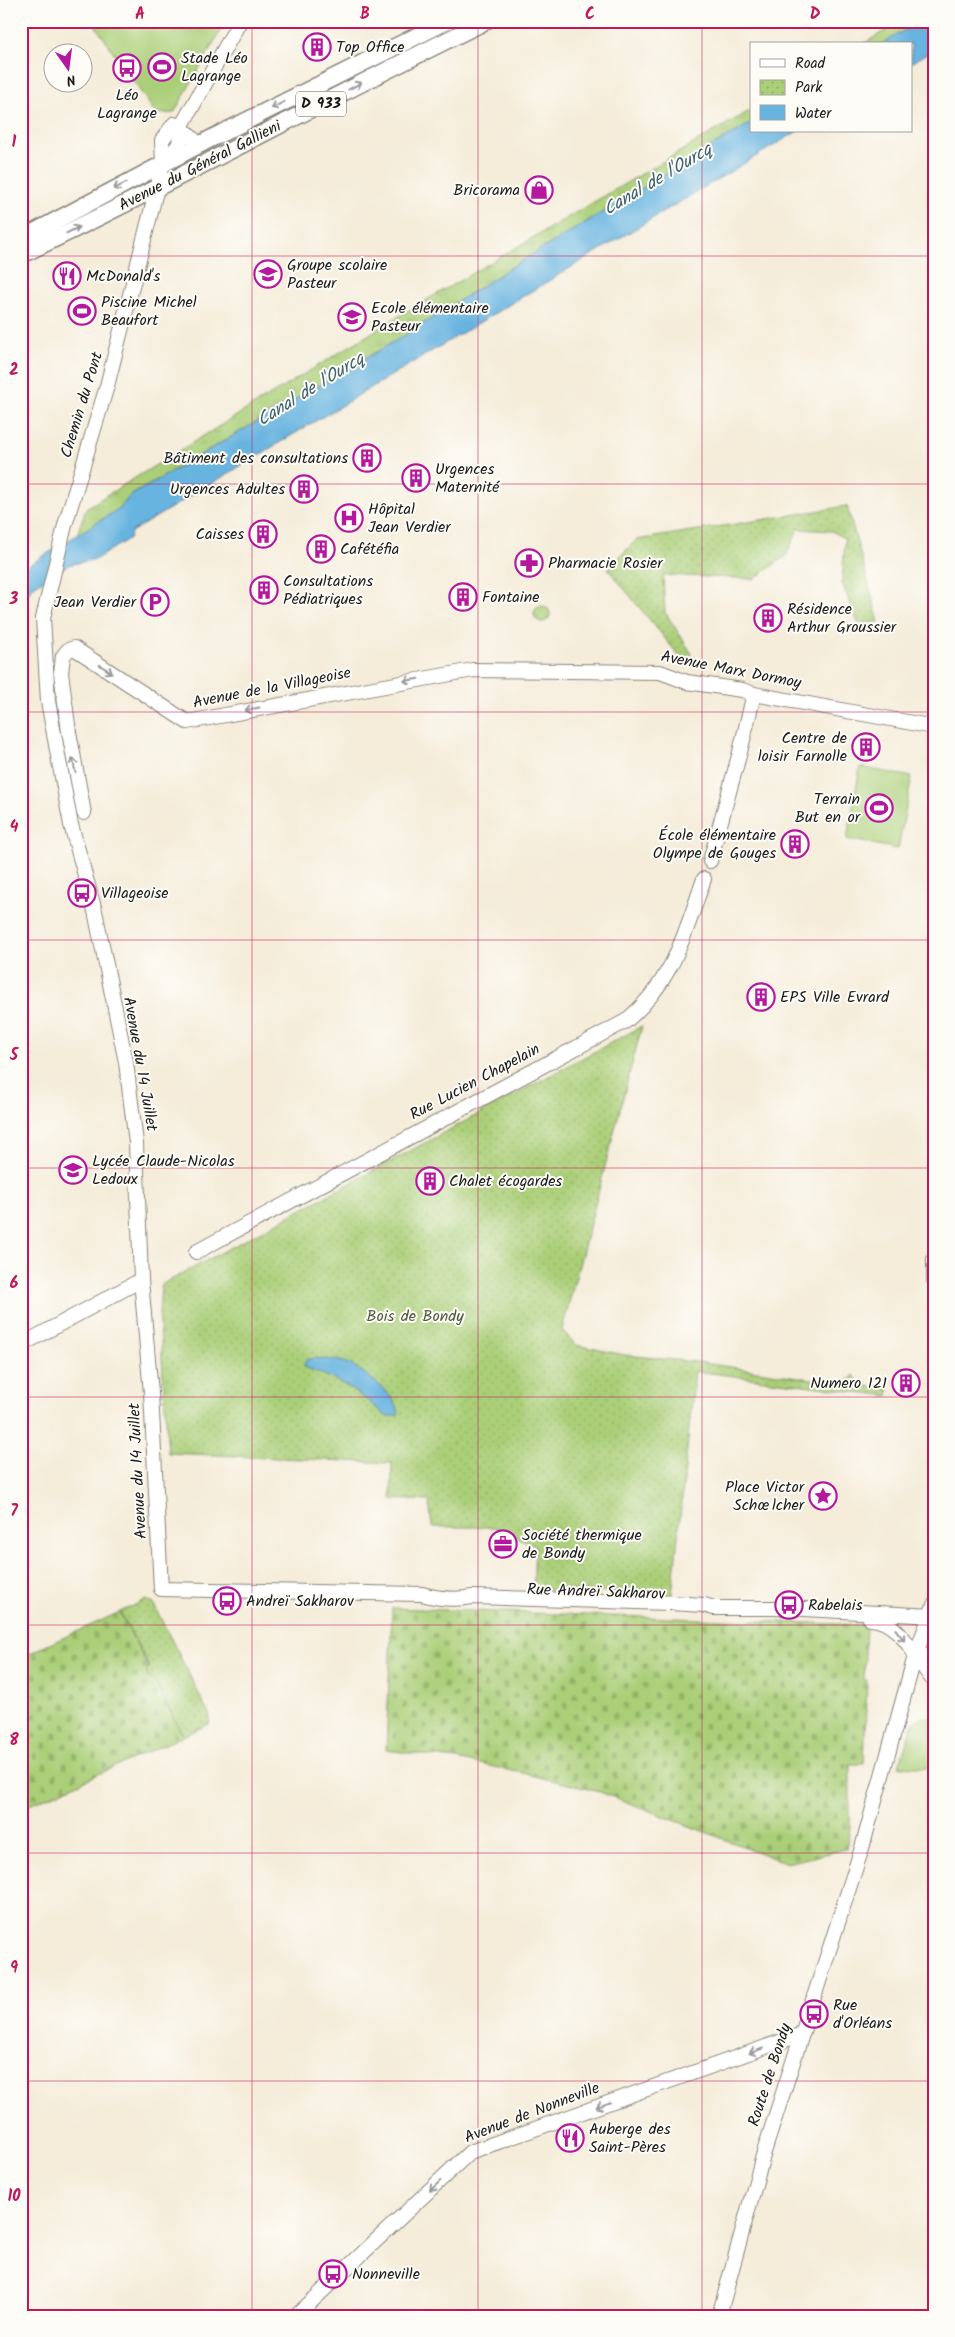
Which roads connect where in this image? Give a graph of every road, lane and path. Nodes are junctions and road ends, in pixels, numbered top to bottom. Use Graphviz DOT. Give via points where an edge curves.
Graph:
graph roads {
  1 [pos="240,21"];
  2 [pos="447,21"];
  3 [pos="486,21"];
  4 [pos="181,127"];
  5 [pos="200,145"];
  6 [pos="163,164"];
  7 [pos="157,189"];
  8 [pos="21,239"];
  9 [pos="21,255"];
  10 [pos="43,611"];
  11 [pos="460,672"];
  12 [pos="754,694"];
  13 [pos="934,727"];
  14 [pos="84,813"];
  15 [pos="710,861"];
  16 [pos="704,879"];
  17 [pos="196,1252"];
  18 [pos="934,1259"];
  19 [pos="141,1280"];
  20 [pos="934,1280"];
  21 [pos="21,1336"];
  22 [pos="21,1345"];
  23 [pos="161,1589"];
  24 [pos="228,1592"];
  25 [pos="932,1612"];
  26 [pos="934,1632"];
  27 [pos="926,1657"];
  28 [pos="934,1681"];
  29 [pos="802,2034"];
  30 [pos="296,2316"];
  31 [pos="719,2316"];
  1 -- 4 [label="street"];
  2 -- 5 [label="main road, Avenue du Général Gallieni / D 933, one-way"];
  7 -- 3 [label="main road, Avenue du Général Gallieni / D 933, one-way"];
  4 -- 5 [label="street"];
  4 -- 6 [label="street, Chemin du Pont" via="174,124 162,140"];
  5 -- 6 [label="main road, Avenue du Général Gallieni / D 933"];
  6 -- 7 [label="street, Chemin du Pont"];
  6 -- 8 [label="main road, Avenue du Général Gallieni / D 933, one-way"];
  9 -- 7 [label="main road, Avenue du Général Gallieni / D 933, one-way"];
  7 -- 10 [label="street, Chemin du Pont" via="111,372"];
  10 -- 19 [label="street, Avenue du 14 Juillet" via="48,701 56,745 71,825 95,911 126,1062 137,1153"];
  11 -- 12 [label="street, Avenue Marx Dormoy" via="660,672 687,682"];
  11 -- 14 [label="street, Avenue de la Villageoise" via="186,722 74,648 68,650 63,656 61,673"];
  12 -- 13 [label="street, Avenue Marx Dormoy"];
  12 -- 15 [label="street"];
  16 -- 17 [label="street, Rue Lucien Chapelain" via="670,968 653,995 626,1020"];
  18 -- 20 [label="street"];
  19 -- 21 [label="street" via="125,1280"];
  19 -- 22 [label="street"];
  19 -- 23 [label="street, Avenue du 14 Juillet" via="152,1402"];
  23 -- 24 [label="street, Rue Andreï Sakharov"];
  24 -- 25 [label="street, Rue Andreï Sakharov" via="295,1590 422,1594 452,1599 473,1597 671,1603 714,1608"];
  24 -- 27 [label="street, Rue Andreï Sakharov, one-way" via="272,1598 553,1605 876,1619 886,1622"];
  25 -- 27 [label="street"];
  26 -- 27 [label="street"];
  27 -- 28 [label="street, Rue Andreï Sakharov"];
  27 -- 29 [label="street, Route de Bondy" via="885,1767"];
  29 -- 30 [label="street, Avenue de Nonneville, one-way" via="470,2152"];
  29 -- 31 [label="street, Route de Bondy" via="764,2152"];
}
